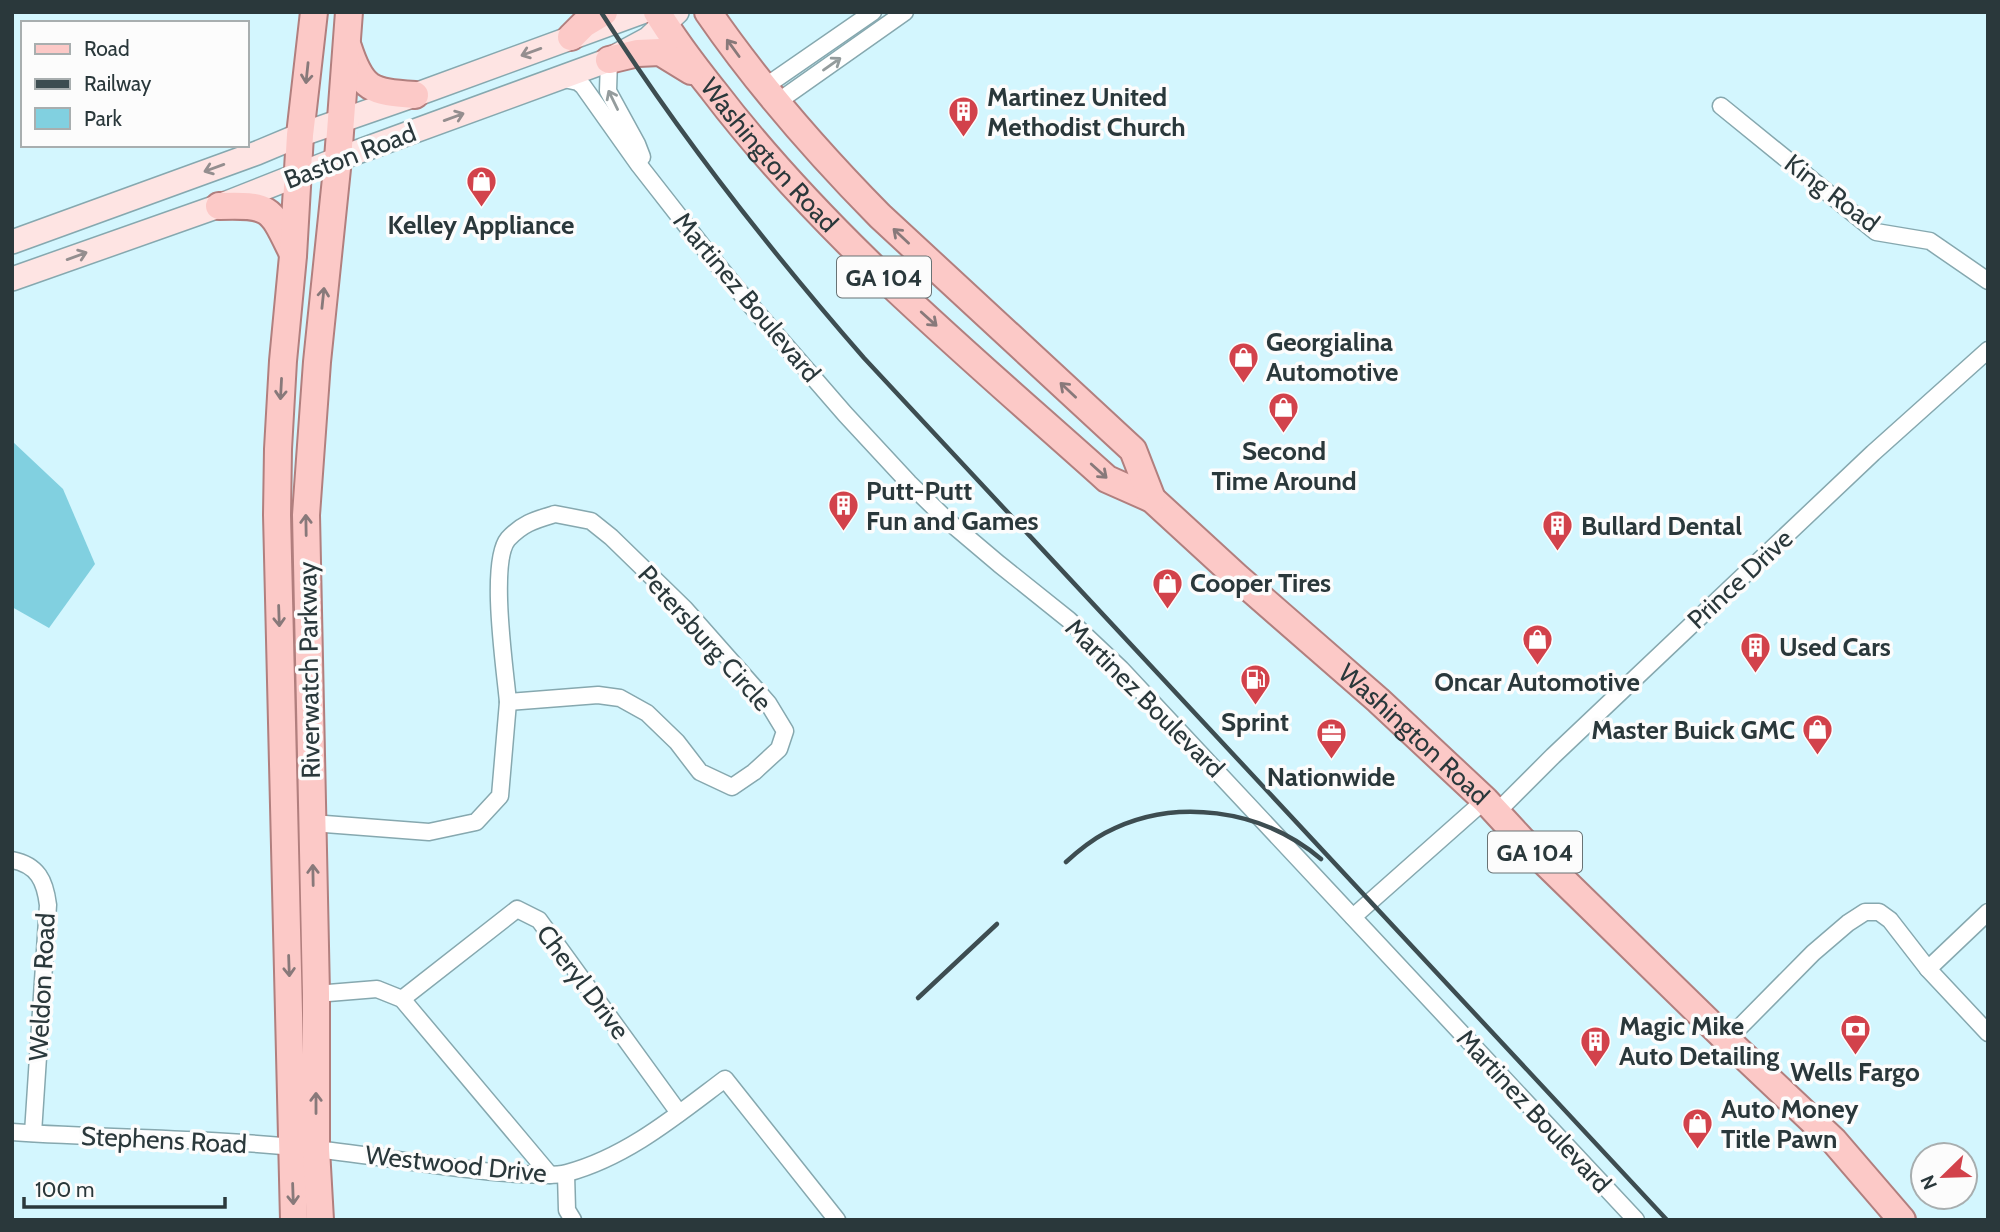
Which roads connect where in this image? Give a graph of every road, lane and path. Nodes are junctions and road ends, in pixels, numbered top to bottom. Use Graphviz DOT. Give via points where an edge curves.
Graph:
graph roads {
  1 [pos="314,12"];
  2 [pos="349,12"];
  3 [pos="604,12"];
  4 [pos="708,12"];
  5 [pos="873,12"];
  6 [pos="905,12"];
  7 [pos="660,15"];
  8 [pos="571,37"];
  9 [pos="347,43"];
  10 [pos="609,60"];
  11 [pos="559,78"];
  12 [pos="705,80"];
  13 [pos="415,95"];
  14 [pos="770,95"];
  15 [pos="1721,106"];
  16 [pos="341,121"];
  17 [pos="300,135"];
  18 [pos="338,159"];
  19 [pos="298,175"];
  20 [pos="653,181"];
  21 [pos="219,206"];
  22 [pos="12,242"];
  23 [pos="293,256"];
  24 [pos="12,279"];
  25 [pos="1988,281"];
  26 [pos="1988,350"];
  27 [pos="1152,499"];
  28 [pos="508,702"];
  29 [pos="1490,806"];
  30 [pos="312,823"];
  31 [pos="12,860"];
  32 [pos="1988,912"];
  33 [pos="1353,917"];
  34 [pos="1928,969"];
  35 [pos="316,994"];
  36 [pos="402,999"];
  37 [pos="1988,1033"];
  38 [pos="1727,1040"];
  39 [pos="679,1113"];
  40 [pos="12,1132"];
  41 [pos="33,1133"];
  42 [pos="304,1148"];
  43 [pos="558,1175"];
  44 [pos="294,1220"];
  45 [pos="320,1220"];
  46 [pos="573,1220"];
  47 [pos="837,1220"];
  48 [pos="1636,1220"];
  49 [pos="1902,1220"];
  1 -- 17 [label="main road, Riverwatch Parkway, one-way"];
  2 -- 9 [label="main road, Riverwatch Parkway"];
  3 -- 8 [label="main road"];
  14 -- 4 [label="main road, Washington Road / GA 104, one-way"];
  5 -- 14 [label="street"];
  14 -- 6 [label="street, one-way"];
  7 -- 8 [label="main road"];
  7 -- 10 [label="main road, Baston Road" via="648,39"];
  7 -- 12 [label="main road, Washington Road / GA 104"];
  8 -- 13 [label="main road, one-way"];
  9 -- 13 [label="main road" via="364,81 385,93"];
  9 -- 16 [label="main road, Riverwatch Parkway"];
  10 -- 11 [label="main road, Baston Road"];
  10 -- 12 [label="main road" via="660,52"];
  20 -- 10 [label="street, Martinez Boulevard, one-way" via="608,91"];
  18 -- 11 [label="main road, Baston Road, one-way"];
  11 -- 20 [label="street, Martinez Boulevard" via="583,86"];
  12 -- 27 [label="main road, Washington Road / GA 104, one-way" via="767,158 861,257 1107,479"];
  13 -- 16 [label="main road"];
  27 -- 14 [label="main road, Washington Road / GA 104, one-way" via="1133,450 880,216"];
  15 -- 25 [label="street, King Road" via="1876,232 1930,241"];
  16 -- 17 [label="main road"];
  16 -- 18 [label="main road, Riverwatch Parkway"];
  17 -- 19 [label="main road, Riverwatch Parkway"];
  17 -- 22 [label="main road, one-way"];
  18 -- 19 [label="main road, Baston Road"];
  30 -- 18 [label="main road, Riverwatch Parkway, one-way" via="306,515"];
  19 -- 21 [label="main road, Baston Road"];
  19 -- 23 [label="main road, Riverwatch Parkway"];
  20 -- 33 [label="street, Martinez Boulevard" via="747,302 909,483 971,541 1095,643"];
  21 -- 23 [label="main road" via="259,207 274,217"];
  24 -- 21 [label="main road, Baston Road, one-way"];
  23 -- 42 [label="main road, Riverwatch Parkway, one-way" via="283,361 277,515 290,1003"];
  26 -- 29 [label="street, Prince Drive" via="1553,756"];
  27 -- 29 [label="main road, Washington Road / GA 104"];
  28 -- 28 [label="street, Petersburg Circle" via="597,695 620,698 647,713 700,772 732,787 779,750 785,731 768,703 701,628 611,537 592,521 555,514 528,522 506,541 499,569"];
  28 -- 30 [label="street, Petersburg Circle" via="499,796 476,822 429,832"];
  29 -- 33 [label="street, Prince Drive"];
  29 -- 38 [label="main road, Washington Road / GA 104"];
  35 -- 30 [label="main road, Riverwatch Parkway, one-way"];
  31 -- 41 [label="street, Weldon Road" via="34,869 45,885 48,905"];
  32 -- 34 [label="street"];
  33 -- 48 [label="street, Martinez Boulevard"];
  34 -- 37 [label="street"];
  34 -- 38 [label="street" via="1890,920 1879,912 1865,912 1813,953"];
  35 -- 36 [label="street" via="377,989"];
  42 -- 35 [label="main road, Riverwatch Parkway, one-way"];
  36 -- 39 [label="street, Cheryl Drive" via="517,909 539,919"];
  36 -- 43 [label="street"];
  38 -- 49 [label="main road, Washington Road / GA 104" via="1834,1141"];
  39 -- 43 [label="street, Westwood Drive" via="610,1157"];
  39 -- 47 [label="street, Westwood Drive" via="725,1079"];
  40 -- 41 [label="street, Stephens Road"];
  41 -- 42 [label="street, Stephens Road"];
  42 -- 43 [label="street, Westwood Drive" via="499,1173"];
  42 -- 44 [label="main road, Riverwatch Parkway, one-way"];
  42 -- 45 [label="main road, Riverwatch Parkway"];
  43 -- 46 [label="street"];
}
